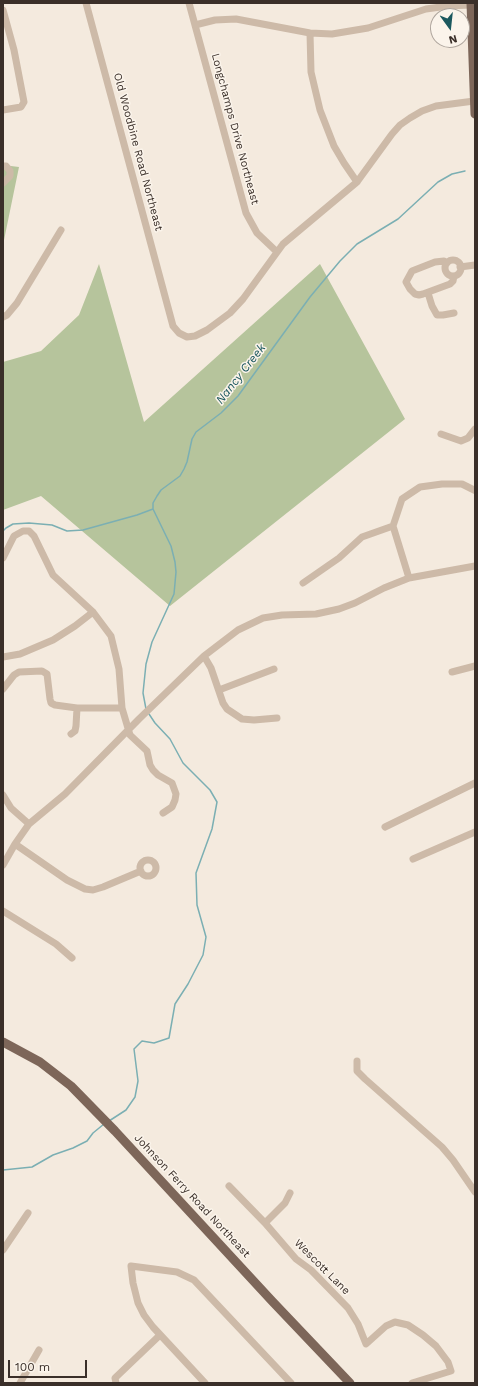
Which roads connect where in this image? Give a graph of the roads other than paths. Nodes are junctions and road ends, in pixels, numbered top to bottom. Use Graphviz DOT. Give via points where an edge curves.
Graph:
graph roads {
  1 [pos="86,3"];
  2 [pos="189,3"];
  3 [pos="471,4"];
  4 [pos="3,10"];
  5 [pos="195,25"];
  6 [pos="310,33"];
  7 [pos="474,100"];
  8 [pos="3,110"];
  9 [pos="475,114"];
  10 [pos="3,166"];
  11 [pos="358,182"];
  12 [pos="3,183"];
  13 [pos="61,230"];
  14 [pos="276,252"];
  15 [pos="447,263"];
  16 [pos="475,265"];
  17 [pos="460,267"];
  18 [pos="454,276"];
  19 [pos="428,293"];
  20 [pos="454,313"];
  21 [pos="3,317"];
  22 [pos="475,429"];
  23 [pos="441,434"];
  24 [pos="474,490"];
  25 [pos="393,526"];
  26 [pos="3,558"];
  27 [pos="475,566"];
  28 [pos="409,578"];
  29 [pos="303,583"];
  30 [pos="93,612"];
  31 [pos="204,656"];
  32 [pos="3,657"];
  33 [pos="475,666"];
  34 [pos="274,669"];
  35 [pos="452,672"];
  36 [pos="3,689"];
  37 [pos="219,690"];
  38 [pos="77,708"];
  39 [pos="122,708"];
  40 [pos="277,718"];
  41 [pos="128,729"];
  42 [pos="71,734"];
  43 [pos="473,784"];
  44 [pos="475,792"];
  45 [pos="3,795"];
  46 [pos="163,813"];
  47 [pos="29,824"];
  48 [pos="385,827"];
  49 [pos="475,832"];
  50 [pos="15,844"];
  51 [pos="413,859"];
  52 [pos="3,865"];
  53 [pos="141,871"];
  54 [pos="3,911"];
  55 [pos="72,958"];
  56 [pos="3,1042"];
  57 [pos="357,1061"];
  58 [pos="229,1186"];
  59 [pos="475,1192"];
  60 [pos="290,1193"];
  61 [pos="28,1213"];
  62 [pos="265,1222"];
  63 [pos="3,1250"];
  64 [pos="160,1335"];
  65 [pos="39,1350"];
  66 [pos="20,1383"];
  67 [pos="116,1383"];
  68 [pos="205,1383"];
  69 [pos="291,1383"];
  70 [pos="350,1383"];
  71 [pos="412,1383"];
  1 -- 14 [label="street, Old Woodbine Road Northeast" via="175,329 183,336 191,337 219,323 237,306"];
  2 -- 5 [label="street, Longchamps Drive Northeast"];
  3 -- 6 [label="street" via="426,9 355,31"];
  3 -- 7 [label="main road"];
  4 -- 8 [label="street" via="26,107"];
  5 -- 6 [label="street" via="215,20 236,19"];
  5 -- 14 [label="street, Longchamps Drive Northeast" via="246,213 257,234"];
  6 -- 11 [label="street" via="311,72 320,110 334,146"];
  7 -- 9 [label="main road"];
  7 -- 11 [label="street" via="436,106 410,118 392,134"];
  10 -- 12 [label="street" via="10,170 10,176"];
  11 -- 14 [label="street"];
  13 -- 21 [label="street" via="17,302"];
  15 -- 17 [label="street" via="456,261"];
  15 -- 18 [label="street" via="445,271"];
  15 -- 19 [label="street" via="435,262 415,269 409,274 406,282 412,292 419,295"];
  16 -- 17 [label="street"];
  17 -- 18 [label="street" via="459,273"];
  18 -- 19 [label="street" via="450,284"];
  19 -- 20 [label="street" via="437,315"];
  22 -- 23 [label="street" via="468,438 461,441"];
  24 -- 25 [label="street" via="462,484 420,487 402,499"];
  25 -- 28 [label="street"];
  25 -- 29 [label="street" via="362,537 339,558"];
  26 -- 30 [label="street" via="14,536 29,531 53,575"];
  27 -- 28 [label="street"];
  28 -- 31 [label="street" via="339,610 263,618 238,630"];
  30 -- 32 [label="street" via="53,640 20,654"];
  30 -- 39 [label="street" via="111,636 119,669"];
  31 -- 37 [label="street"];
  31 -- 41 [label="street"];
  33 -- 35 [label="street"];
  34 -- 37 [label="street"];
  36 -- 38 [label="street" via="19,672 42,671 47,674 51,703"];
  37 -- 40 [label="street" via="223,703 242,719"];
  38 -- 39 [label="street"];
  38 -- 42 [label="street" via="76,726"];
  39 -- 41 [label="street"];
  41 -- 46 [label="street" via="146,751 153,770 175,788 172,807"];
  41 -- 47 [label="street" via="65,794"];
  43 -- 44 [label="street"];
  43 -- 48 [label="street"];
  45 -- 47 [label="street" via="11,808"];
  47 -- 50 [label="street"];
  49 -- 51 [label="street"];
  50 -- 52 [label="street"];
  50 -- 53 [label="street" via="67,880 85,889 103,887"];
  54 -- 55 [label="street" via="56,944"];
  56 -- 70 [label="main road, Johnson Ferry Road Northeast" via="40,1062 71,1086"];
  57 -- 59 [label="street" via="357,1070 361,1075 442,1147"];
  58 -- 62 [label="street, Wescott Lane"];
  60 -- 62 [label="street" via="285,1204"];
  61 -- 63 [label="street"];
  62 -- 71 [label="street, Wescott Lane" via="296,1259 311,1270 348,1308 366,1344 386,1326 395,1322 408,1325 436,1346 448,1362 451,1371"];
  64 -- 67 [label="street" via="115,1378"];
  64 -- 68 [label="street"];
  64 -- 69 [label="street" via="138,1303 131,1266 178,1272 194,1280"];
  65 -- 66 [label="street"];
}
